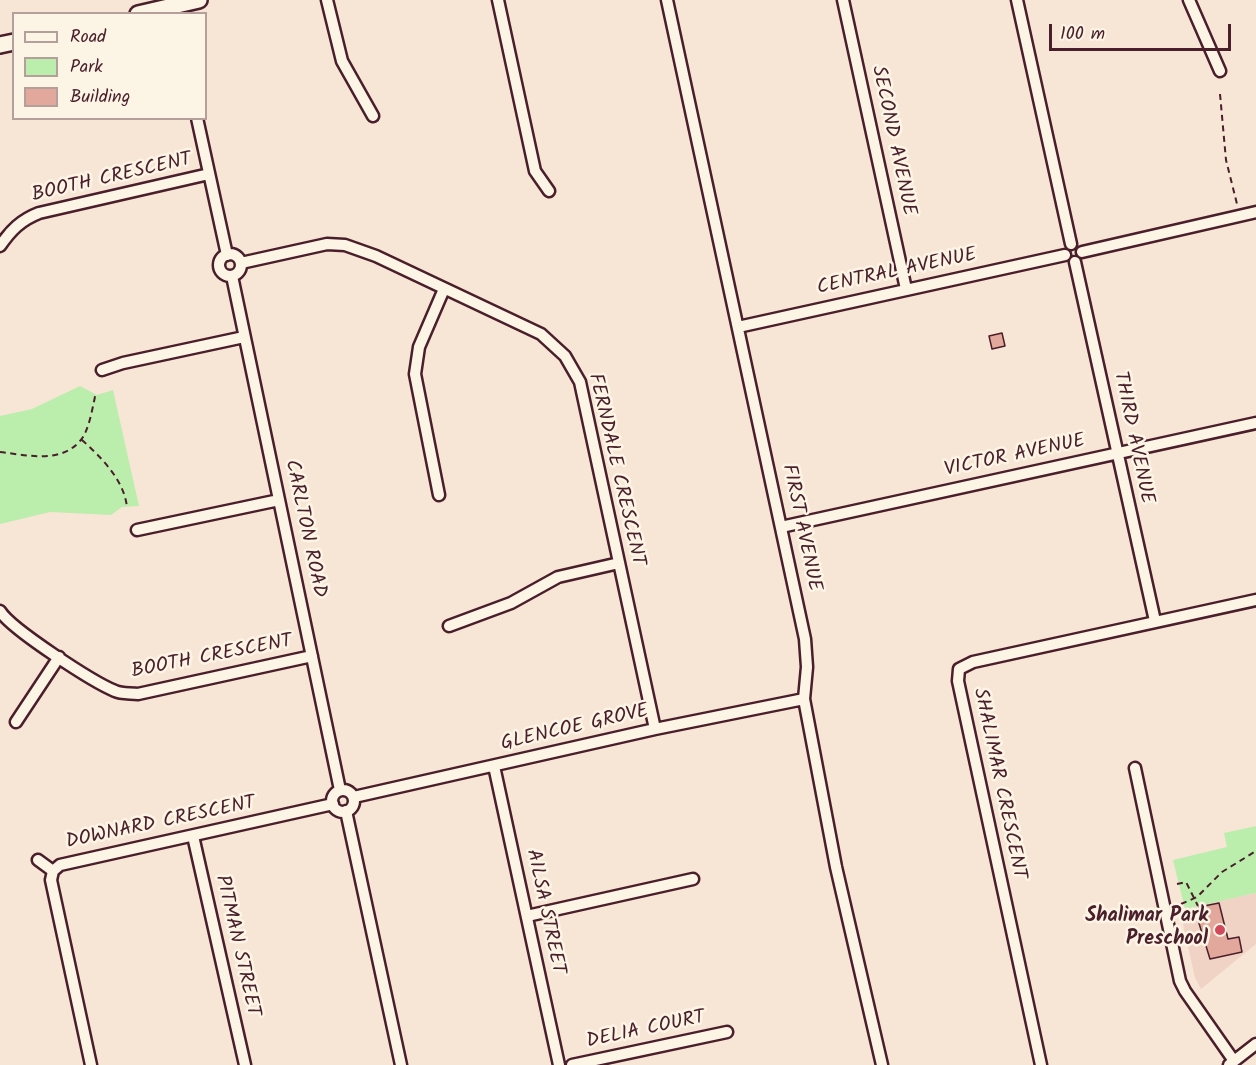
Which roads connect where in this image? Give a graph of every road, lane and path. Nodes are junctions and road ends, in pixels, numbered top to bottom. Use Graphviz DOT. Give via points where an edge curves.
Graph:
graph roads {
  1 [pos="199,0"];
  2 [pos="327,0"];
  3 [pos="498,0"];
  4 [pos="667,0"];
  5 [pos="843,0"];
  6 [pos="1017,0"];
  7 [pos="1189,0"];
  8 [pos="169,7"];
  9 [pos="147,12"];
  10 [pos="1220,71"];
  11 [pos="1220,94"];
  12 [pos="373,116"];
  13 [pos="197,120"];
  14 [pos="208,174"];
  15 [pos="549,191"];
  16 [pos="1237,204"];
  17 [pos="1256,212"];
  18 [pos="1071,244"];
  19 [pos="0,246"];
  20 [pos="1082,252"];
  21 [pos="227,255"];
  22 [pos="1065,255"];
  23 [pos="1075,262"];
  24 [pos="241,263"];
  25 [pos="232,276"];
  26 [pos="444,289"];
  27 [pos="906,289"];
  28 [pos="738,327"];
  29 [pos="244,337"];
  30 [pos="102,370"];
  31 [pos="96,392"];
  32 [pos="1256,423"];
  33 [pos="82,440"];
  34 [pos="0,452"];
  35 [pos="1117,453"];
  36 [pos="439,495"];
  37 [pos="279,500"];
  38 [pos="127,508"];
  39 [pos="781,527"];
  40 [pos="137,530"];
  41 [pos="619,563"];
  42 [pos="1256,600"];
  43 [pos="0,611"];
  44 [pos="1155,621"];
  45 [pos="449,626"];
  46 [pos="312,656"];
  47 [pos="59,657"];
  48 [pos="804,699"];
  49 [pos="16,722"];
  50 [pos="655,729"];
  51 [pos="494,766"];
  52 [pos="1135,768"];
  53 [pos="340,790"];
  54 [pos="354,797"];
  55 [pos="333,804"];
  56 [pos="346,811"];
  57 [pos="193,836"];
  58 [pos="1256,851"];
  59 [pos="38,860"];
  60 [pos="53,871"];
  61 [pos="693,879"];
  62 [pos="1177,884"];
  63 [pos="1193,899"];
  64 [pos="1181,904"];
  65 [pos="1198,906"];
  66 [pos="527,916"];
  67 [pos="727,1032"];
  68 [pos="1256,1044"];
  69 [pos="1231,1063"];
  70 [pos="91,1065"];
  71 [pos="245,1065"];
  72 [pos="401,1065"];
  73 [pos="559,1065"];
  74 [pos="572,1065"];
  75 [pos="882,1065"];
  76 [pos="1041,1065"];
  1 -- 8 [label="main road"];
  2 -- 12 [label="street" via="342,61"];
  3 -- 15 [label="street" via="535,171"];
  4 -- 28 [label="street, FIRST AVENUE"];
  5 -- 27 [label="street, SECOND AVENUE"];
  6 -- 18 [label="street"];
  7 -- 10 [label="street"];
  8 -- 9 [label="main road"];
  11 -- 16 [label="path" via="1226,160"];
  13 -- 14 [label="street"];
  14 -- 19 [label="street, BOOTH CRESCENT" via="39,213 14,227"];
  14 -- 21 [label="street"];
  17 -- 20 [label="street"];
  18 -- 20 [label="street"];
  18 -- 22 [label="street"];
  20 -- 23 [label="street"];
  21 -- 24 [label="street" via="235,256"];
  21 -- 25 [label="street" via="220,267 224,274"];
  22 -- 23 [label="street"];
  22 -- 27 [label="street, CENTRAL AVENUE"];
  23 -- 35 [label="street, THIRD AVENUE"];
  24 -- 25 [label="street"];
  24 -- 26 [label="street, FERNDALE CRESCENT" via="327,244 345,245"];
  25 -- 29 [label="street, CARLTON ROAD"];
  26 -- 36 [label="street" via="419,347 415,374"];
  26 -- 41 [label="street, FERNDALE CRESCENT" via="541,334 573,368 580,382"];
  27 -- 28 [label="street, CENTRAL AVENUE"];
  28 -- 39 [label="street, FIRST AVENUE"];
  29 -- 30 [label="street"];
  29 -- 37 [label="street, CARLTON ROAD"];
  31 -- 33 [label="path"];
  32 -- 35 [label="street, VICTOR AVENUE"];
  33 -- 34 [label="path" via="53,456"];
  33 -- 38 [label="path" via="114,475 126,497"];
  35 -- 39 [label="street, VICTOR AVENUE"];
  35 -- 44 [label="street, THIRD AVENUE"];
  37 -- 40 [label="street"];
  37 -- 46 [label="street, CARLTON ROAD"];
  39 -- 48 [label="street, FIRST AVENUE" via="805,639"];
  41 -- 45 [label="street" via="558,578 511,603"];
  41 -- 50 [label="street, FERNDALE CRESCENT"];
  42 -- 44 [label="street, SHALIMAR CRESCENT"];
  43 -- 47 [label="street, BOOTH CRESCENT" via="12,625"];
  44 -- 76 [label="street, SHALIMAR CRESCENT" via="973,662 959,669 960,693"];
  46 -- 47 [label="street, BOOTH CRESCENT" via="138,694 117,692"];
  46 -- 53 [label="street, CARLTON ROAD"];
  47 -- 49 [label="street"];
  48 -- 50 [label="street, GLENCOE GROVE"];
  48 -- 75 [label="street, FIRST AVENUE" via="836,867"];
  50 -- 51 [label="street, GLENCOE GROVE"];
  51 -- 54 [label="street, GLENCOE GROVE"];
  51 -- 66 [label="street, AILSA STREET"];
  52 -- 69 [label="street" via="1180,981"];
  53 -- 54 [label="street" via="347,790"];
  53 -- 55 [label="street" via="334,794"];
  54 -- 56 [label="street" via="352,808"];
  55 -- 56 [label="street" via="339,811"];
  55 -- 57 [label="street, DOWNARD CRESCENT"];
  56 -- 72 [label="street"];
  57 -- 60 [label="street, DOWNARD CRESCENT" via="60,865"];
  57 -- 71 [label="street, PITMAN STREET"];
  58 -- 63 [label="path" via="1222,872"];
  59 -- 60 [label="street"];
  60 -- 70 [label="street, DOWNARD CRESCENT" via="51,880"];
  61 -- 66 [label="street"];
  62 -- 63 [label="path" via="1186,882"];
  63 -- 64 [label="path"];
  63 -- 65 [label="path"];
  66 -- 73 [label="street, AILSA STREET"];
  67 -- 74 [label="street, DELIA COURT"];
  68 -- 69 [label="street"];
}
